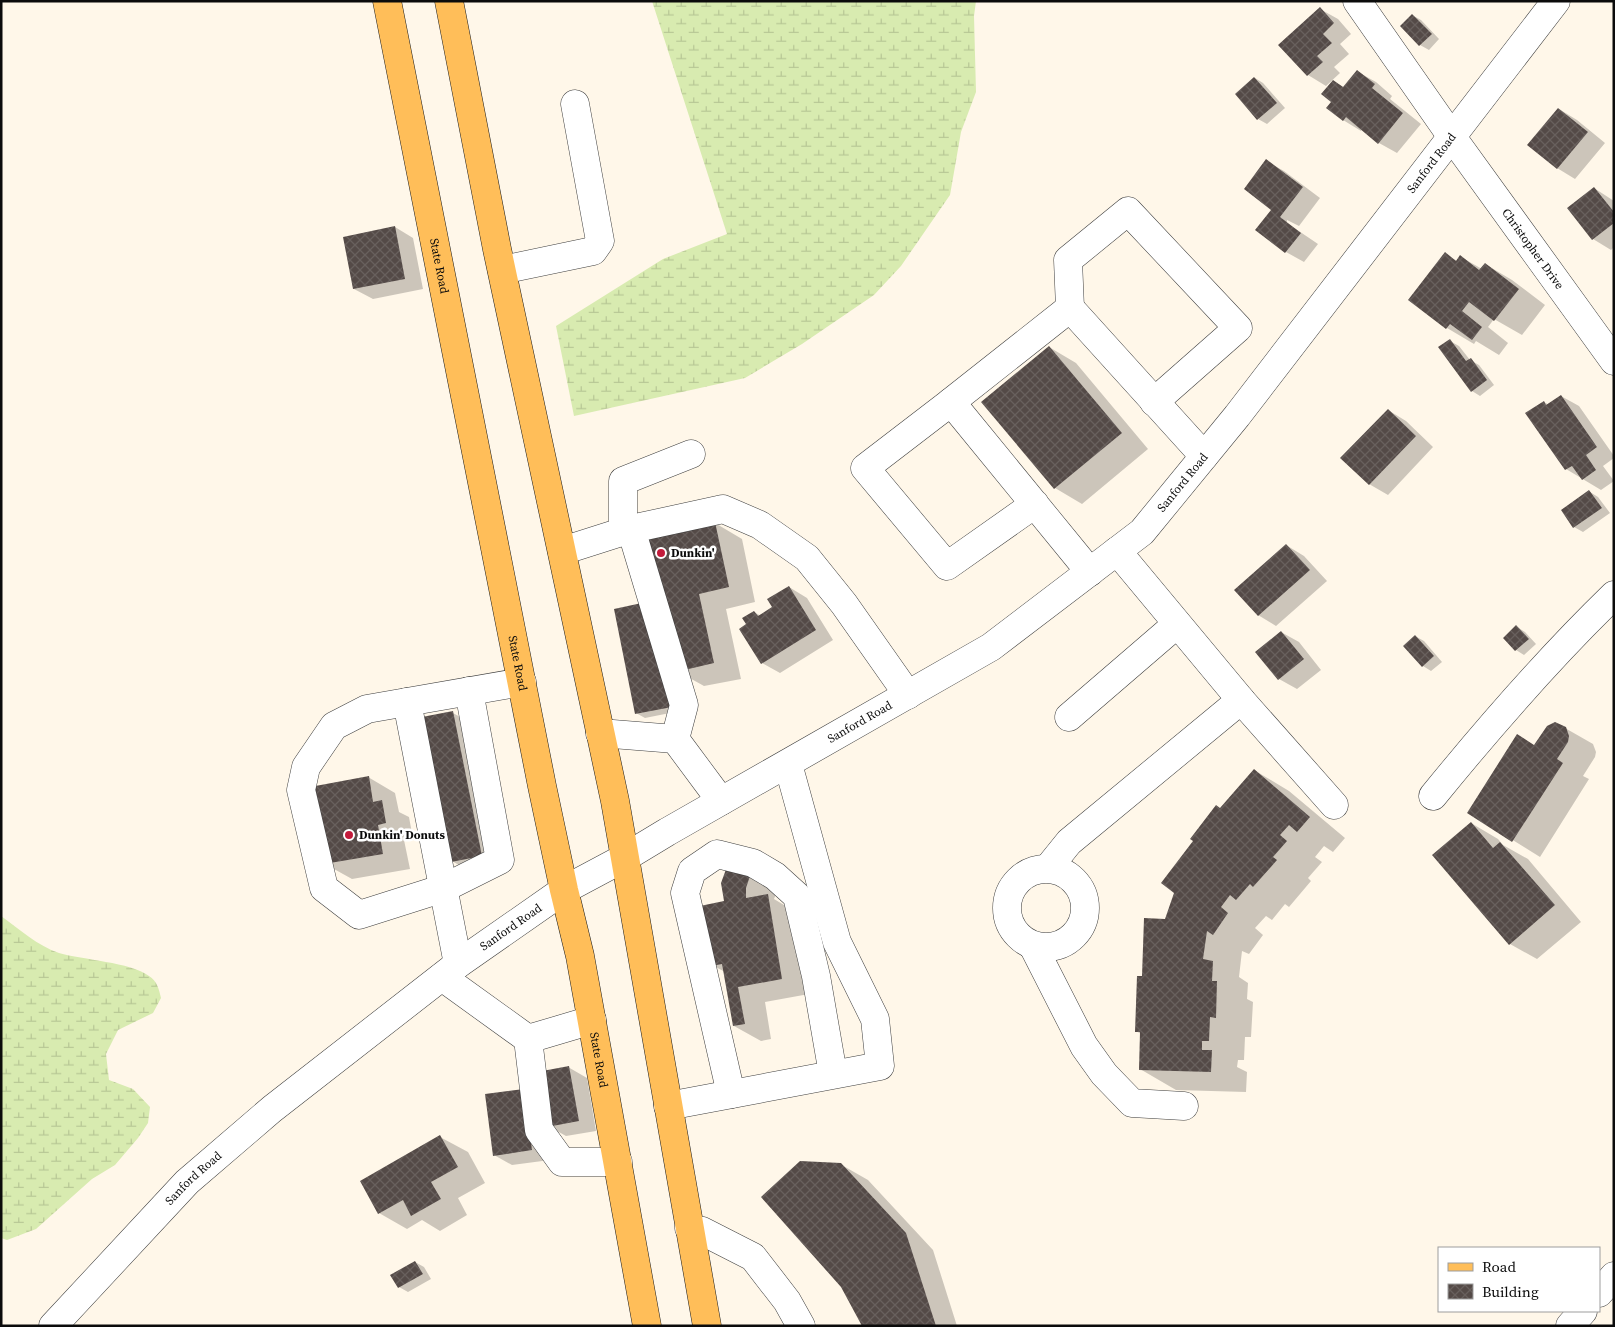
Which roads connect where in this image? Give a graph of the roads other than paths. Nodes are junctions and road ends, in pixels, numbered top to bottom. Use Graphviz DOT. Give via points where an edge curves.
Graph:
graph roads {
  1 [pos="387,1"];
  2 [pos="449,1"];
  3 [pos="1357,1"];
  4 [pos="1556,1"];
  5 [pos="575,104"];
  6 [pos="1452,137"];
  7 [pos="502,270"];
  8 [pos="1070,308"];
  9 [pos="1614,361"];
  10 [pos="951,402"];
  11 [pos="1154,402"];
  12 [pos="691,454"];
  13 [pos="1204,456"];
  14 [pos="1035,504"];
  15 [pos="627,530"];
  16 [pos="562,551"];
  17 [pos="1117,551"];
  18 [pos="1090,572"];
  19 [pos="1614,595"];
  20 [pos="1177,624"];
  21 [pos="522,682"];
  22 [pos="469,691"];
  23 [pos="908,695"];
  24 [pos="1241,700"];
  25 [pos="407,702"];
  26 [pos="1068,717"];
  27 [pos="600,733"];
  28 [pos="675,740"];
  29 [pos="788,764"];
  30 [pos="1433,796"];
  31 [pos="721,801"];
  32 [pos="1334,805"];
  33 [pos="624,858"];
  34 [pos="1048,868"];
  35 [pos="444,888"];
  36 [pos="564,890"];
  37 [pos="1033,946"];
  38 [pos="450,971"];
  39 [pos="592,1020"];
  40 [pos="528,1039"];
  41 [pos="834,1074"];
  42 [pos="730,1094"];
  43 [pos="668,1106"];
  44 [pos="1184,1106"];
  45 [pos="618,1162"];
  46 [pos="689,1228"];
  47 [pos="1614,1276"];
  48 [pos="1600,1292"];
  49 [pos="1582,1312"];
  50 [pos="53,1326"];
  51 [pos="647,1326"];
  52 [pos="707,1326"];
  53 [pos="801,1326"];
  54 [pos="1570,1326"];
  1 -- 21 [label="main road, State Road"];
  2 -- 7 [label="main road"];
  3 -- 6 [label="street, Christopher Drive"];
  4 -- 6 [label="street, Sanford Road"];
  5 -- 7 [label="street" via="600,241 593,250"];
  6 -- 9 [label="street, Christopher Drive"];
  6 -- 13 [label="street, Sanford Road"];
  7 -- 16 [label="main road"];
  8 -- 10 [label="street"];
  8 -- 11 [label="street"];
  8 -- 11 [label="street" via="1068,260 1128,211 1238,328"];
  10 -- 14 [label="street"];
  10 -- 14 [label="street" via="865,468 947,566"];
  11 -- 13 [label="street"];
  12 -- 15 [label="street" via="623,481"];
  13 -- 17 [label="street, Sanford Road" via="1142,532"];
  14 -- 18 [label="street"];
  15 -- 16 [label="street"];
  15 -- 23 [label="street" via="723,509 760,525 807,558"];
  15 -- 28 [label="street" via="684,705"];
  16 -- 27 [label="main road"];
  17 -- 18 [label="street, Sanford Road"];
  17 -- 20 [label="street"];
  18 -- 23 [label="street, Sanford Road" via="991,647"];
  19 -- 30 [label="street" via="1569,638"];
  20 -- 24 [label="street"];
  20 -- 26 [label="street"];
  21 -- 22 [label="street"];
  21 -- 36 [label="main road, State Road"];
  22 -- 25 [label="street"];
  22 -- 35 [label="street" via="500,860"];
  23 -- 29 [label="street, Sanford Road"];
  24 -- 32 [label="street"];
  24 -- 34 [label="street" via="1069,842"];
  25 -- 35 [label="street"];
  25 -- 35 [label="street" via="367,709 334,726 306,767 301,790 324,888 360,915"];
  27 -- 28 [label="street"];
  27 -- 33 [label="main road"];
  28 -- 31 [label="street"];
  29 -- 31 [label="street, Sanford Road"];
  29 -- 41 [label="street" via="837,942 875,1019 880,1066"];
  31 -- 33 [label="street, Sanford Road"];
  33 -- 36 [label="street, Sanford Road"];
  33 -- 43 [label="main road"];
  34 -- 37 [label="street" via="1026,874 1010,890 1007,912 1015,934"];
  34 -- 37 [label="street" via="1070,876 1084,893 1086,916 1076,936 1056,948"];
  35 -- 38 [label="street"];
  36 -- 38 [label="street, Sanford Road"];
  36 -- 39 [label="main road, State Road"];
  37 -- 44 [label="street" via="1084,1046 1104,1074 1132,1103"];
  38 -- 40 [label="street"];
  38 -- 50 [label="street, Sanford Road" via="272,1108 187,1182"];
  39 -- 40 [label="street"];
  39 -- 45 [label="main road, State Road"];
  40 -- 45 [label="street" via="538,1130 562,1162"];
  41 -- 42 [label="street"];
  41 -- 42 [label="street" via="797,896 775,876 752,863 717,854 692,871 685,893"];
  42 -- 43 [label="street"];
  43 -- 46 [label="main road"];
  45 -- 51 [label="main road, State Road"];
  46 -- 52 [label="main road"];
  46 -- 53 [label="street" via="702,1231 753,1257 787,1300"];
  47 -- 48 [label="street"];
  49 -- 54 [label="street"];
}
